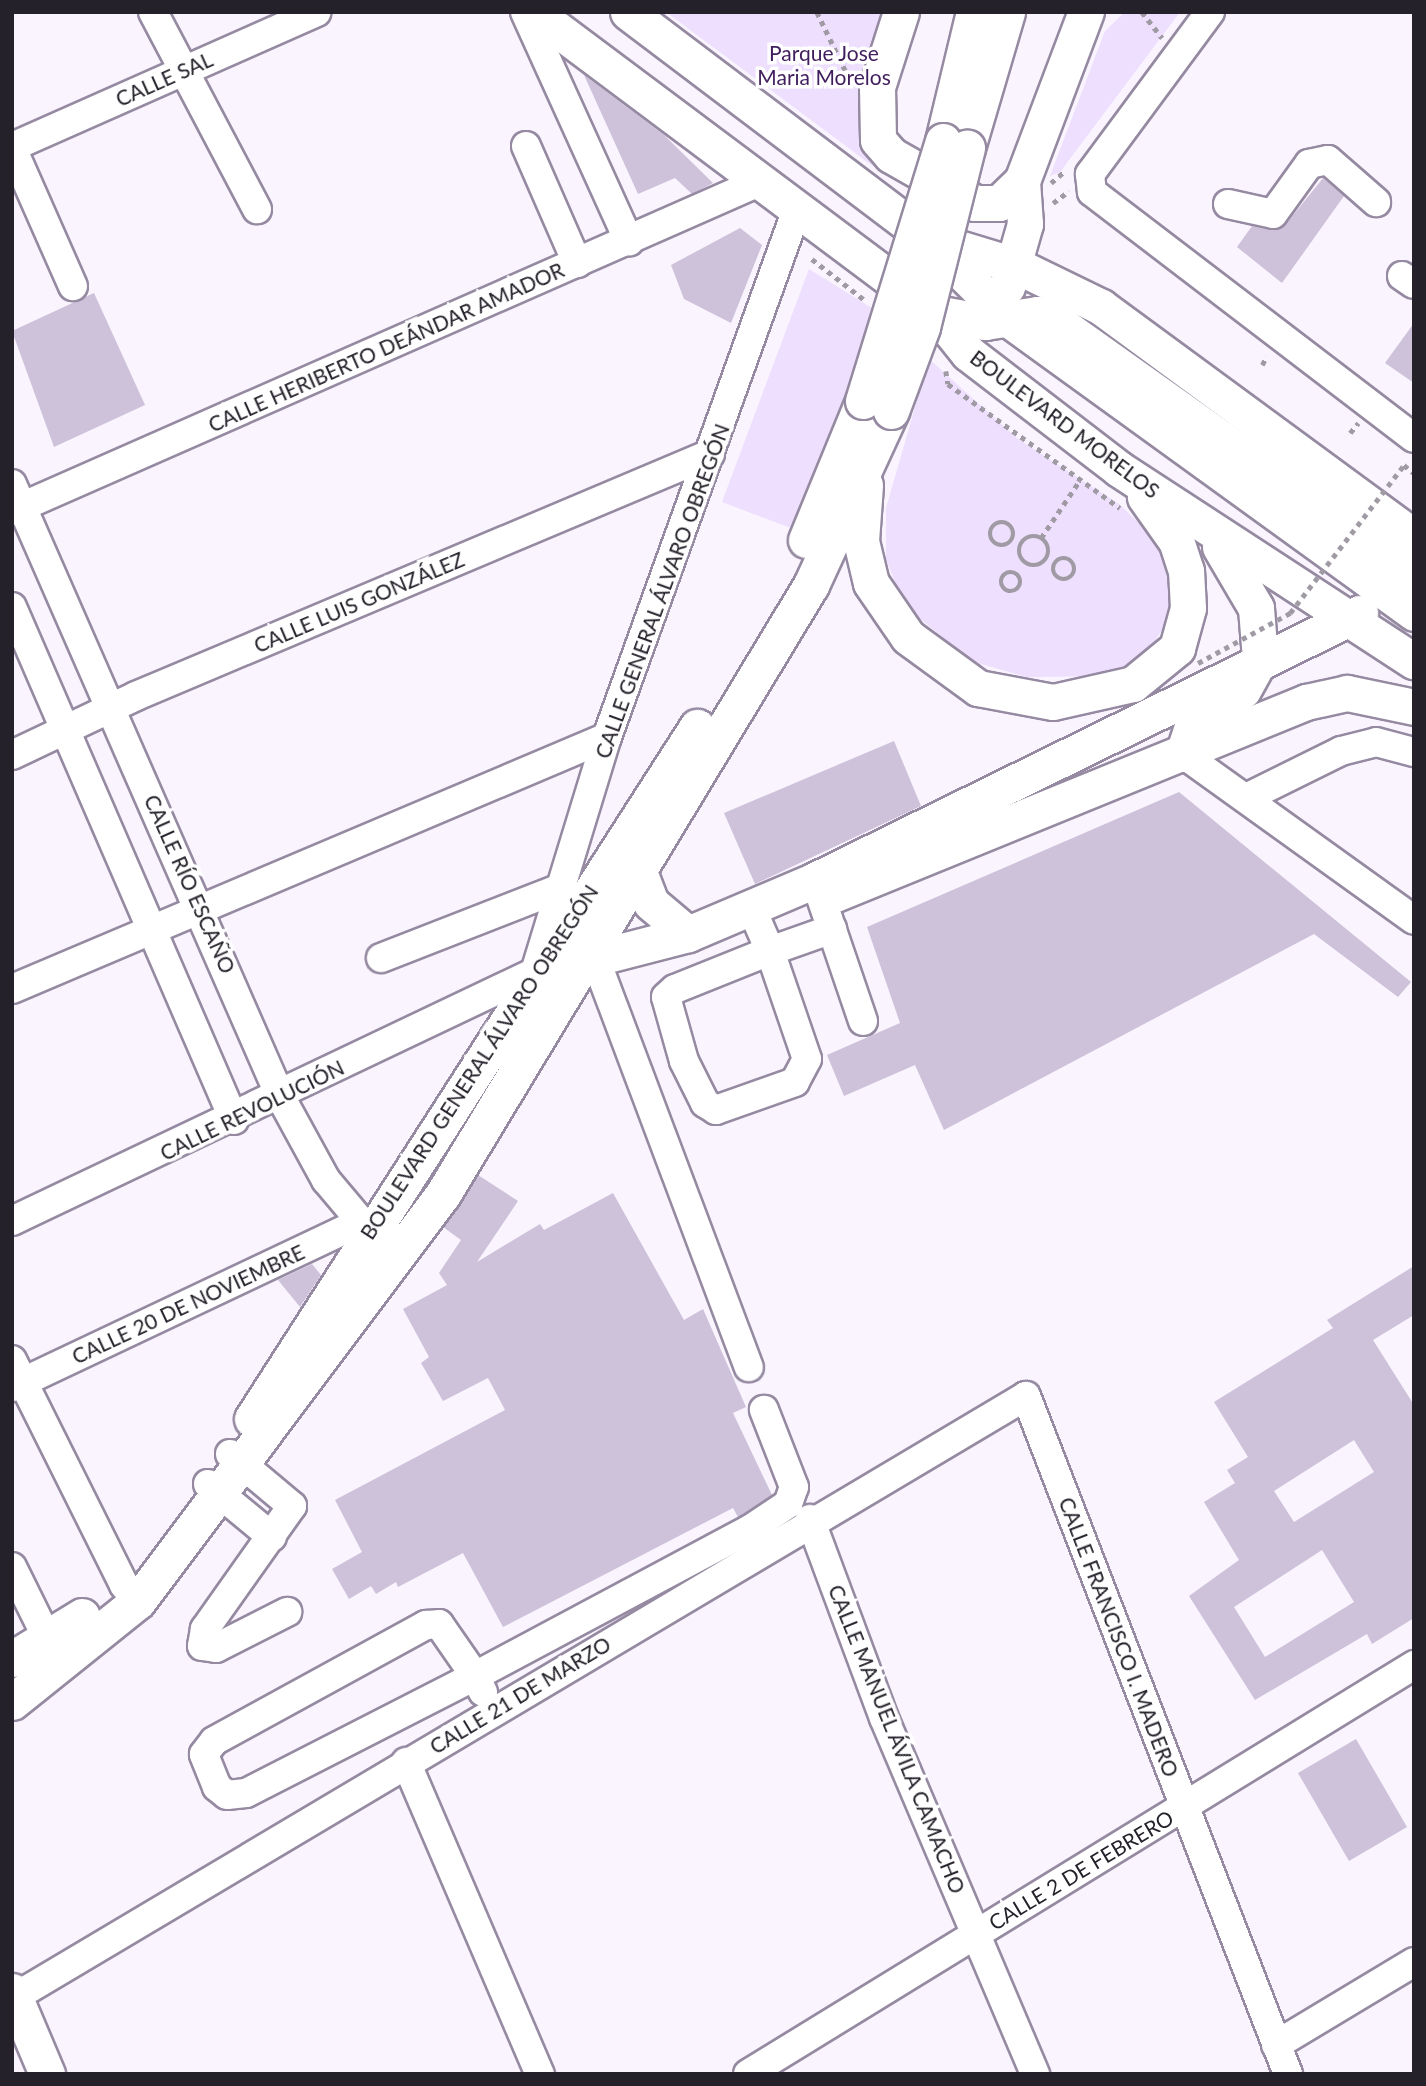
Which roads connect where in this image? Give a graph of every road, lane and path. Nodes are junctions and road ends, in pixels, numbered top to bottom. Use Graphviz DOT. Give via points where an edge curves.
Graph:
graph roads {
  1 [pos="153,12"];
  2 [pos="316,12"];
  3 [pos="525,12"];
  4 [pos="534,12"];
  5 [pos="628,12"];
  6 [pos="901,12"];
  7 [pos="974,12"];
  8 [pos="1007,12"];
  9 [pos="1086,12"];
  10 [pos="1142,12"];
  11 [pos="1210,12"];
  12 [pos="1163,39"];
  13 [pos="181,71"];
  14 [pos="955,145"];
  15 [pos="526,146"];
  16 [pos="12,148"];
  17 [pos="1022,181"];
  18 [pos="759,182"];
  19 [pos="1070,190"];
  20 [pos="1376,202"];
  21 [pos="1053,203"];
  22 [pos="1228,204"];
  23 [pos="257,209"];
  24 [pos="796,212"];
  25 [pos="928,239"];
  26 [pos="629,241"];
  27 [pos="577,263"];
  28 [pos="1015,265"];
  29 [pos="73,286"];
  30 [pos="936,313"];
  31 [pos="1012,321"];
  32 [pos="877,406"];
  33 [pos="1414,438"];
  34 [pos="710,454"];
  35 [pos="866,462"];
  36 [pos="1119,469"];
  37 [pos="1414,473"];
  38 [pos="1078,483"];
  39 [pos="16,500"];
  40 [pos="1196,521"];
  41 [pos="1414,537"];
  42 [pos="1041,538"];
  43 [pos="1016,539"];
  44 [pos="1022,543"];
  45 [pos="1048,558"];
  46 [pos="1054,561"];
  47 [pos="1026,563"];
  48 [pos="1018,571"];
  49 [pos="1409,595"];
  50 [pos="12,607"];
  51 [pos="1344,618"];
  52 [pos="1261,659"];
  53 [pos="1414,661"];
  54 [pos="1198,663"];
  55 [pos="1414,707"];
  56 [pos="112,711"];
  57 [pos="67,732"];
  58 [pos="607,737"];
  59 [pos="1414,752"];
  60 [pos="1183,754"];
  61 [pos="12,755"];
  62 [pos="1021,780"];
  63 [pos="1246,798"];
  64 [pos="638,869"];
  65 [pos="561,888"];
  66 [pos="823,903"];
  67 [pos="202,909"];
  68 [pos="1414,920"];
  69 [pos="759,927"];
  70 [pos="154,929"];
  71 [pos="688,934"];
  72 [pos="382,958"];
  73 [pos="586,972"];
  74 [pos="516,987"];
  75 [pos="12,989"];
  76 [pos="863,1021"];
  77 [pos="280,1096"];
  78 [pos="234,1119"];
  79 [pos="12,1221"];
  80 [pos="366,1226"];
  81 [pos="412,1239"];
  82 [pos="749,1367"];
  83 [pos="16,1377"];
  84 [pos="1026,1396"];
  85 [pos="764,1410"];
  86 [pos="237,1460"];
  87 [pos="215,1490"];
  88 [pos="810,1519"];
  89 [pos="272,1537"];
  90 [pos="12,1567"];
  91 [pos="131,1593"];
  92 [pos="287,1612"];
  93 [pos="52,1652"];
  94 [pos="12,1659"];
  95 [pos="1414,1665"];
  96 [pos="475,1676"];
  97 [pos="12,1702"];
  98 [pos="492,1712"];
  99 [pos="406,1762"];
  100 [pos="1185,1808"];
  101 [pos="976,1933"];
  102 [pos="1414,1962"];
  103 [pos="13,1994"];
  104 [pos="1276,2045"];
  105 [pos="47,2074"];
  106 [pos="540,2074"];
  107 [pos="748,2074"];
  108 [pos="1035,2074"];
  109 [pos="1288,2074"];
  1 -- 13 [label="street"];
  2 -- 13 [label="street, CALLE SAL"];
  3 -- 26 [label="street"];
  4 -- 18 [label="main road, BOULEVARD MORELOS"];
  5 -- 25 [label="main road"];
  6 -- 17 [label="main road" via="877,87 877,140 891,155 975,203 999,203"];
  7 -- 14 [label="main road"];
  8 -- 14 [label="main road"];
  9 -- 17 [label="main road"];
  10 -- 12 [label="path"];
  11 -- 33 [label="street" via="1090,174 1092,192"];
  13 -- 16 [label="street, CALLE SAL"];
  13 -- 23 [label="street" via="198,90"];
  14 -- 32 [label="main road, bridge"];
  15 -- 27 [label="street"];
  16 -- 29 [label="street"];
  17 -- 28 [label="main road" via="1025,224"];
  18 -- 24 [label="main road, BOULEVARD MORELOS"];
  18 -- 26 [label="street, CALLE HERIBERTO DEÁNDAR AMADOR"];
  19 -- 21 [label="path"];
  20 -- 22 [label="street" via="1328,160 1310,164 1273,214"];
  24 -- 30 [label="main road, BOULEVARD MORELOS"];
  24 -- 34 [label="street, CALLE GENERAL ÁLVARO OBREGÓN"];
  25 -- 28 [label="main road"];
  25 -- 31 [label="main road"];
  26 -- 27 [label="street, CALLE HERIBERTO DEÁNDAR AMADOR"];
  27 -- 39 [label="street, CALLE HERIBERTO DEÁNDAR AMADOR"];
  28 -- 31 [label="main road" via="1006,292"];
  28 -- 41 [label="main road" via="1101,307"];
  30 -- 31 [label="main road"];
  30 -- 36 [label="main road, BOULEVARD MORELOS" via="968,353"];
  31 -- 49 [label="main road"];
  32 -- 35 [label="main road, BOULEVARD GENERAL ÁLVARO OBREGÓN"];
  32 -- 74 [label="main road, BOULEVARD GENERAL ÁLVARO OBREGÓN" via="753,638"];
  34 -- 56 [label="street, CALLE LUIS GONZÁLEZ"];
  34 -- 58 [label="street, CALLE GENERAL ÁLVARO OBREGÓN"];
  35 -- 36 [label="main road" via="861,541 871,583 888,614 946,671 1008,697 1053,702 1115,690 1151,674 1177,648 1185,628 1188,591 1176,541"];
  35 -- 64 [label="main road, BOULEVARD GENERAL ÁLVARO OBREGÓN" via="811,585"];
  36 -- 40 [label="main road, BOULEVARD MORELOS"];
  37 -- 54 [label="path, bridge" via="1404,465 1290,613"];
  38 -- 42 [label="path"];
  39 -- 56 [label="street, CALLE RÍO ESCAÑO"];
  40 -- 51 [label="main road, BOULEVARD MORELOS"];
  40 -- 52 [label="main road" via="1248,585"];
  42 -- 44 [label="path"];
  42 -- 45 [label="path"];
  43 -- 43 [label="path" via="1008,523 991,528 997,544"];
  43 -- 44 [label="path"];
  44 -- 47 [label="path"];
  45 -- 46 [label="path"];
  45 -- 47 [label="path" via="1040,565"];
  46 -- 46 [label="path" via="1059,579 1075,573 1069,559"];
  47 -- 48 [label="path"];
  48 -- 48 [label="path" via="1003,576 1004,590 1018,587"];
  49 -- 51 [label="main road"];
  50 -- 57 [label="street"];
  51 -- 52 [label="main road"];
  51 -- 53 [label="main road, BOULEVARD MORELOS"];
  52 -- 60 [label="main road" via="1242,690 1193,724"];
  52 -- 62 [label="main road"];
  55 -- 60 [label="main road" via="1348,693 1306,702"];
  56 -- 57 [label="street, CALLE LUIS GONZÁLEZ"];
  56 -- 67 [label="street, CALLE RÍO ESCAÑO"];
  57 -- 61 [label="street, CALLE LUIS GONZÁLEZ"];
  57 -- 70 [label="street"];
  58 -- 65 [label="street, CALLE GENERAL ÁLVARO OBREGÓN"];
  58 -- 67 [label="street"];
  59 -- 63 [label="street" via="1376,742 1341,751"];
  60 -- 62 [label="main road" via="1150,750 1063,777"];
  60 -- 63 [label="street"];
  60 -- 66 [label="main road"];
  62 -- 66 [label="main road"];
  63 -- 68 [label="street"];
  64 -- 71 [label="main road" via="651,903"];
  64 -- 73 [label="main road, BOULEVARD GENERAL ÁLVARO OBREGÓN"];
  65 -- 72 [label="street"];
  65 -- 74 [label="street, CALLE GENERAL ÁLVARO OBREGÓN"];
  66 -- 69 [label="main road"];
  66 -- 69 [label="street"];
  66 -- 76 [label="street"];
  67 -- 70 [label="street"];
  67 -- 77 [label="street, CALLE RÍO ESCAÑO"];
  69 -- 69 [label="street" via="807,1059 804,1072 734,1108 716,1110 705,1103 684,1060 666,997"];
  69 -- 71 [label="main road"];
  69 -- 73 [label="main road"];
  70 -- 75 [label="street"];
  70 -- 78 [label="street"];
  71 -- 73 [label="main road"];
  73 -- 74 [label="main road"];
  73 -- 81 [label="main road, BOULEVARD GENERAL ÁLVARO OBREGÓN"];
  73 -- 82 [label="street"];
  74 -- 77 [label="street, CALLE REVOLUCIÓN"];
  74 -- 80 [label="main road, BOULEVARD GENERAL ÁLVARO OBREGÓN"];
  77 -- 78 [label="street, CALLE REVOLUCIÓN"];
  77 -- 80 [label="street, CALLE RÍO ESCAÑO" via="326,1180"];
  78 -- 79 [label="street, CALLE REVOLUCIÓN"];
  80 -- 81 [label="street"];
  80 -- 83 [label="street, CALLE 20 DE NOVIEMBRE"];
  80 -- 86 [label="main road, BOULEVARD GENERAL ÁLVARO OBREGÓN"];
  81 -- 86 [label="main road, BOULEVARD GENERAL ÁLVARO OBREGÓN"];
  83 -- 91 [label="street"];
  84 -- 88 [label="street, CALLE 21 DE MARZO"];
  84 -- 100 [label="street, CALLE FRANCISCO I. MADERO"];
  85 -- 96 [label="street" via="794,1487 788,1504 749,1530"];
  86 -- 87 [label="main road, BOULEVARD GENERAL ÁLVARO OBREGÓN"];
  86 -- 89 [label="street" via="292,1506"];
  87 -- 89 [label="street"];
  87 -- 91 [label="main road, BOULEVARD GENERAL ÁLVARO OBREGÓN"];
  88 -- 98 [label="street, CALLE 21 DE MARZO"];
  88 -- 101 [label="street, CALLE MANUEL ÁVILA CAMACHO" via="884,1718"];
  89 -- 92 [label="street" via="205,1629 202,1646 216,1648"];
  90 -- 93 [label="street"];
  91 -- 93 [label="main road, BOULEVARD GENERAL ÁLVARO OBREGÓN"];
  93 -- 94 [label="main road, BOULEVARD GENERAL ÁLVARO OBREGÓN"];
  93 -- 97 [label="main road"];
  95 -- 100 [label="street, CALLE 2 DE FEBRERO"];
  96 -- 96 [label="street" via="246,1793 227,1795 209,1772 204,1754 214,1741 426,1625 447,1631"];
  96 -- 98 [label="street"];
  98 -- 99 [label="street, CALLE 21 DE MARZO"];
  99 -- 103 [label="street, CALLE 21 DE MARZO"];
  99 -- 106 [label="street"];
  100 -- 101 [label="street, CALLE 2 DE FEBRERO"];
  100 -- 104 [label="street, CALLE FRANCISCO I. MADERO"];
  101 -- 107 [label="street, CALLE 2 DE FEBRERO"];
  101 -- 108 [label="street, CALLE MANUEL ÁVILA CAMACHO"];
  102 -- 104 [label="street"];
  103 -- 105 [label="main road"];
  104 -- 109 [label="street, CALLE FRANCISCO I. MADERO"];
}
